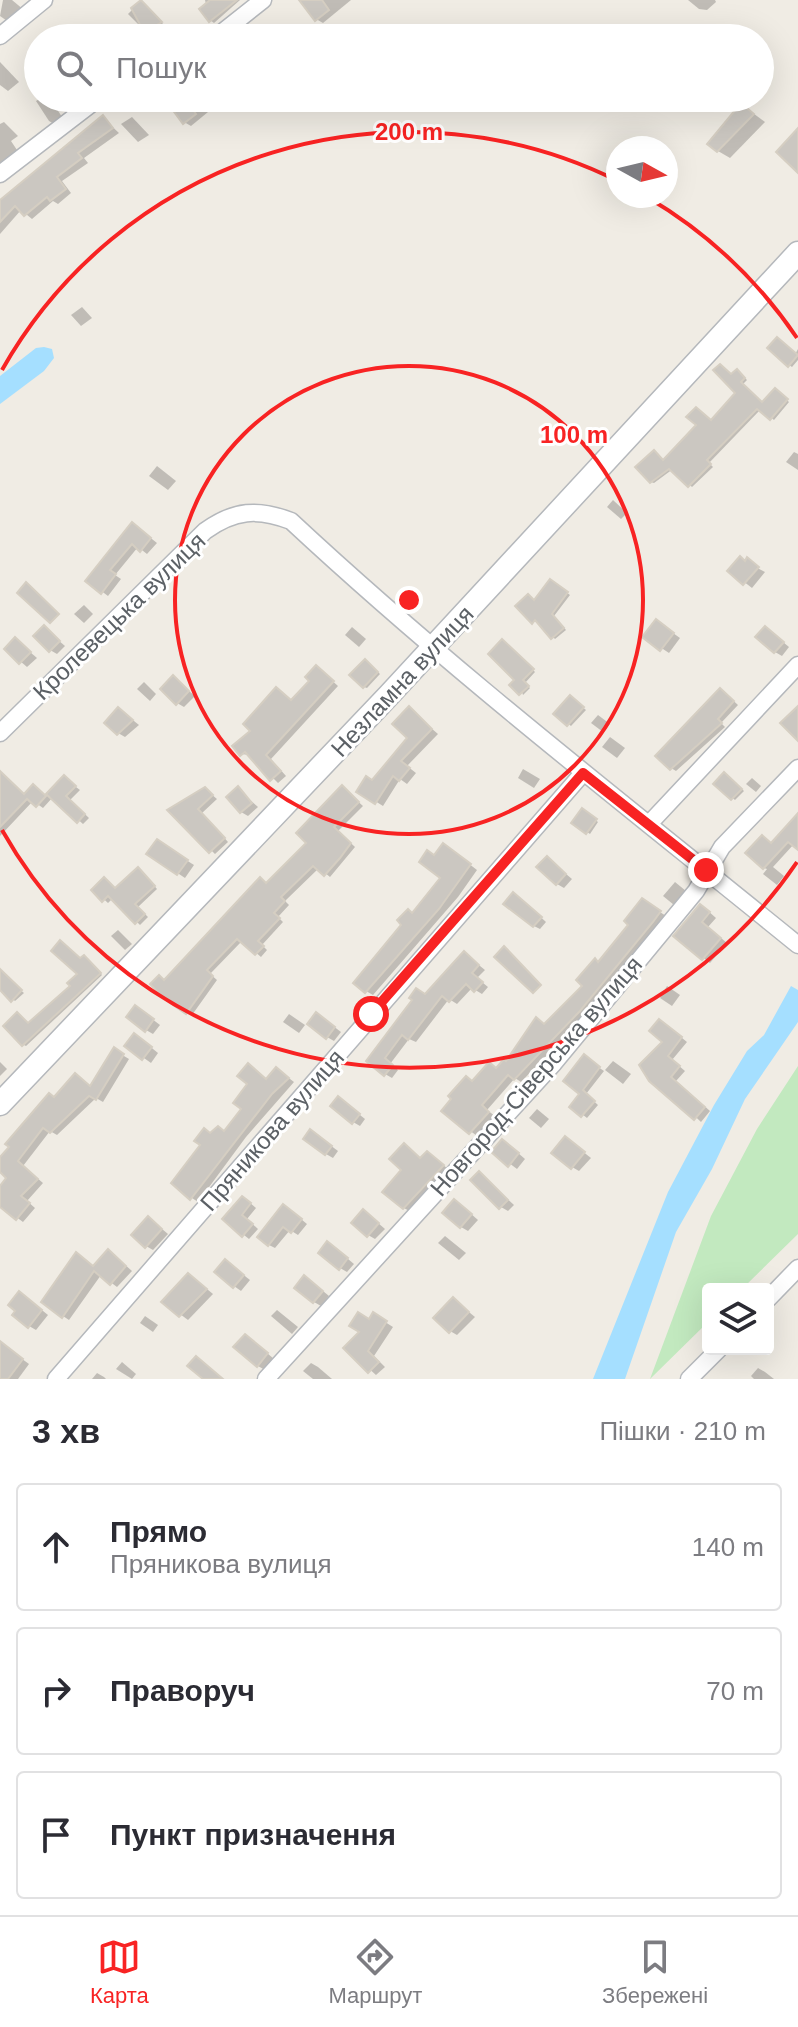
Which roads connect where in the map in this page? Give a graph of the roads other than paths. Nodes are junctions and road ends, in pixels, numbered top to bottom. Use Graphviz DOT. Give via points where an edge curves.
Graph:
graph roads {
  1 [pos="44,0"];
  2 [pos="263,0"];
  3 [pos="233,24"];
  4 [pos="0,36"];
  5 [pos="81,112"];
  6 [pos="0,174"];
  7 [pos="798,253"];
  8 [pos="434,647"];
  9 [pos="798,665"];
  10 [pos="0,733"];
  11 [pos="798,768"];
  12 [pos="583,773"];
  13 [pos="649,824"];
  14 [pos="706,870"];
  15 [pos="798,945"];
  16 [pos="0,1104"];
  17 [pos="798,1268"];
  18 [pos="774,1293"];
  19 [pos="713,1355"];
  20 [pos="56,1379"];
  21 [pos="266,1379"];
  22 [pos="689,1379"];
  1 -- 4 [label="street"];
  2 -- 3 [label="street"];
  5 -- 6 [label="street"];
  7 -- 8 [label="street, Незламна вулиця"];
  8 -- 10 [label="street, Кролевецька вулиця" via="291,521 269,512 246,511 205,531"];
  8 -- 12 [label="street"];
  8 -- 16 [label="street, Незламна вулиця"];
  9 -- 13 [label="street"];
  11 -- 14 [label="street, Новгород-Сіверська вулиця"];
  12 -- 13 [label="street"];
  12 -- 20 [label="street, Пряникова вулиця"];
  13 -- 14 [label="street"];
  14 -- 15 [label="street"];
  14 -- 21 [label="street, Новгород-Сіверська вулиця" via="696,891 554,1063"];
  17 -- 18 [label="street"];
  19 -- 22 [label="street"];
}
